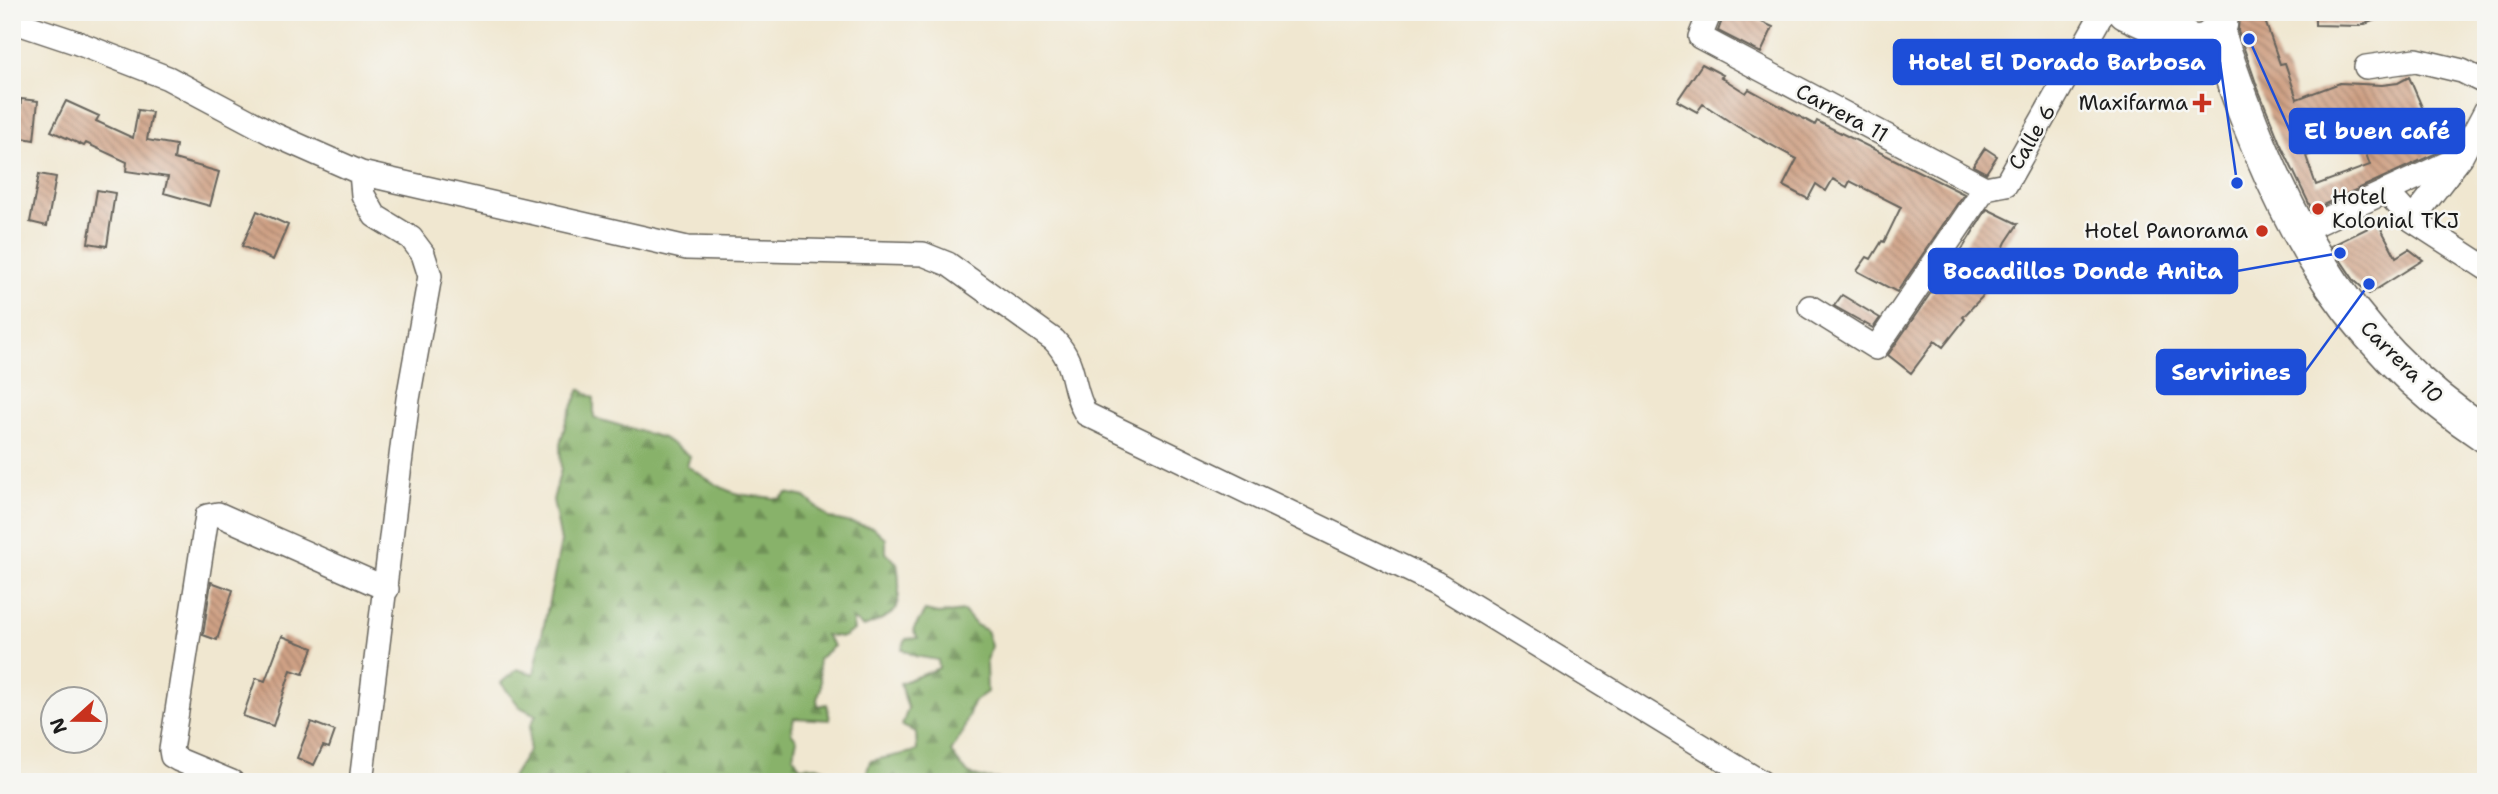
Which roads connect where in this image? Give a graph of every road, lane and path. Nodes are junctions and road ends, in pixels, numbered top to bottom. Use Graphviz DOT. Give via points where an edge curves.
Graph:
graph roads {
  1 [pos="1710,12"];
  2 [pos="2129,13"];
  3 [pos="12,21"];
  4 [pos="2198,28"];
  5 [pos="2366,67"];
  6 [pos="2486,83"];
  7 [pos="2486,110"];
  8 [pos="2461,156"];
  9 [pos="361,173"];
  10 [pos="1985,188"];
  11 [pos="2386,191"];
  12 [pos="2412,220"];
  13 [pos="2298,232"];
  14 [pos="2486,268"];
  15 [pos="1810,307"];
  16 [pos="2486,435"];
  17 [pos="387,589"];
  18 [pos="232,782"];
  19 [pos="362,782"];
  20 [pos="1761,782"];
  1 -- 10 [label="street, Carrera 11" via="1700,37"];
  2 -- 4 [label="highway, Carrera 10"];
  2 -- 10 [label="street, Calle 6" via="2006,184"];
  3 -- 9 [label="street" via="168,78 275,135"];
  4 -- 13 [label="highway, Carrera 10" via="2237,91"];
  5 -- 6 [label="street" via="2416,60 2462,71"];
  7 -- 8 [label="street"];
  8 -- 11 [label="street"];
  8 -- 12 [label="street"];
  9 -- 17 [label="street" via="363,195 375,216 411,238 423,254 430,276 408,399"];
  9 -- 20 [label="street" via="687,248 923,254 948,264 1065,351 1086,414 1436,583"];
  10 -- 15 [label="street, Calle 6" via="1876,348"];
  11 -- 12 [label="street"];
  11 -- 13 [label="street"];
  12 -- 14 [label="street"];
  13 -- 16 [label="highway, Carrera 10" via="2372,337 2434,397"];
  17 -- 18 [label="street" via="218,514 207,516 171,750 179,760"];
  17 -- 19 [label="street"];
}
